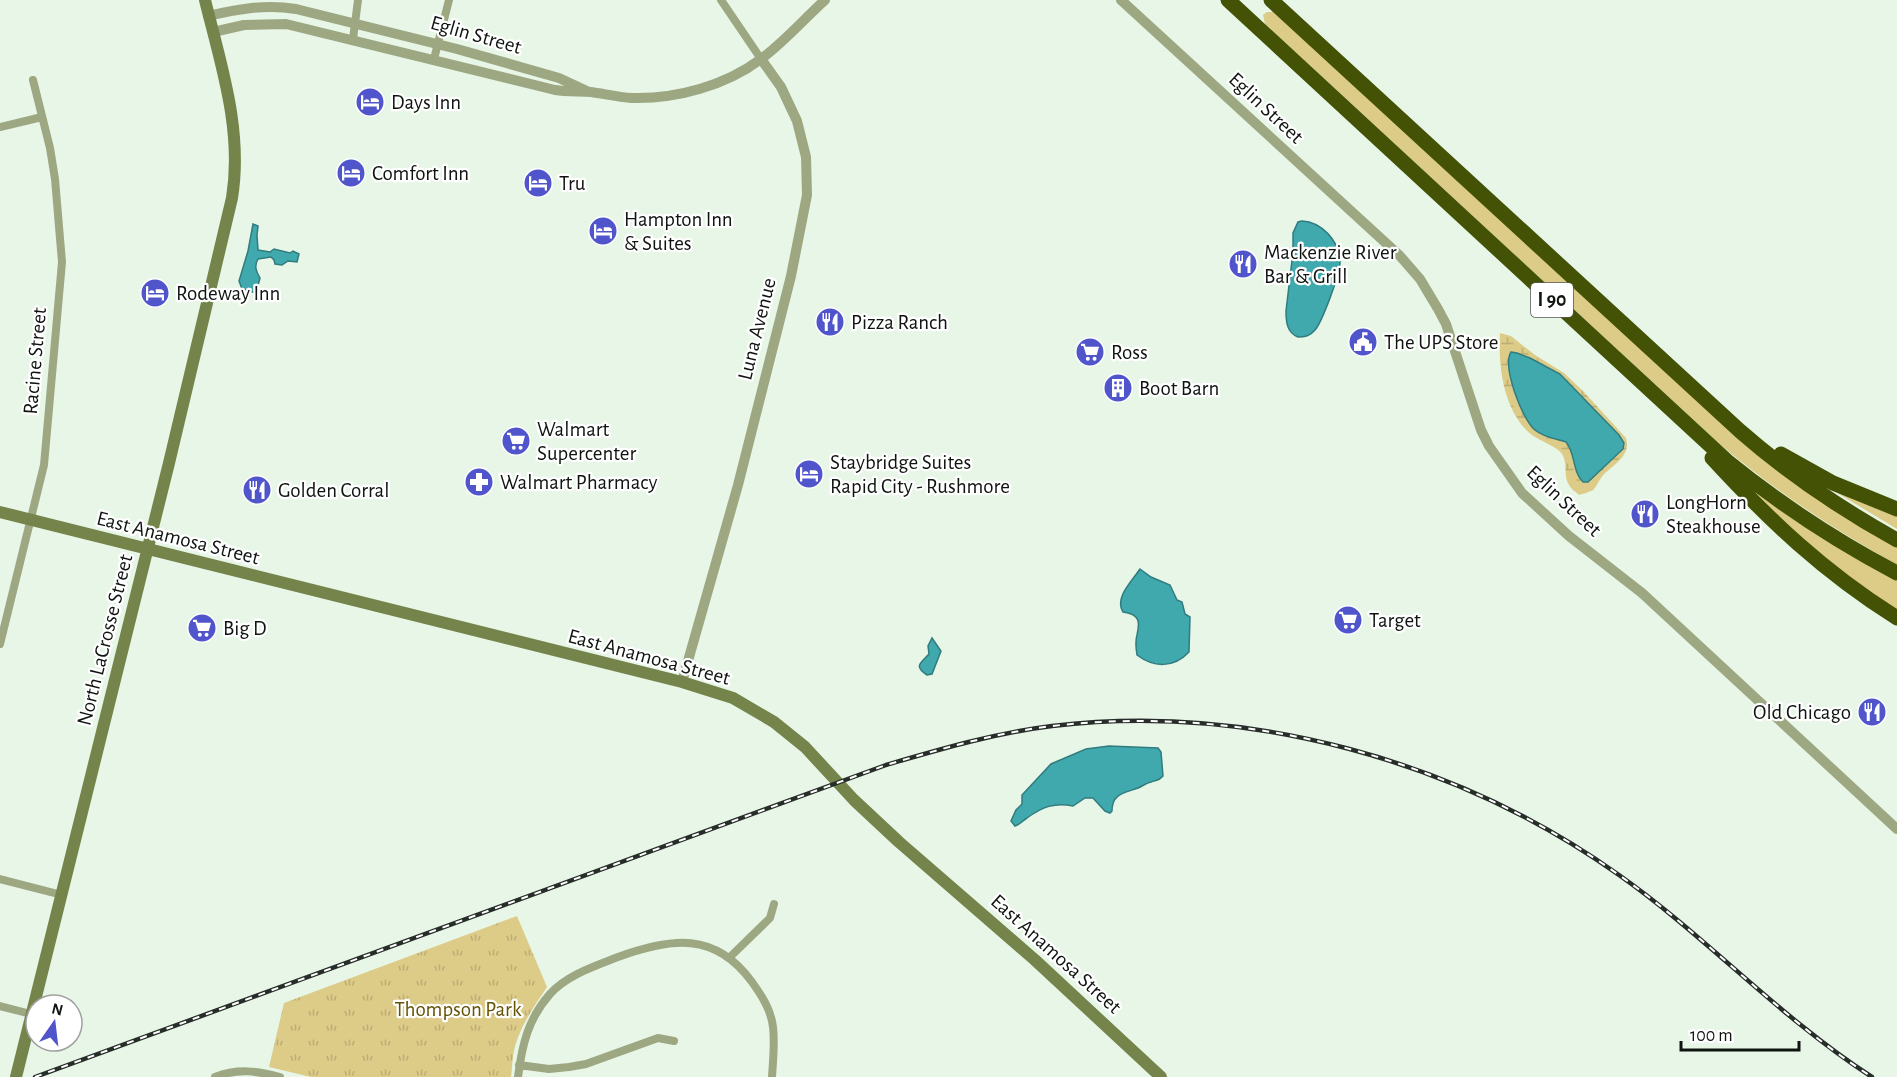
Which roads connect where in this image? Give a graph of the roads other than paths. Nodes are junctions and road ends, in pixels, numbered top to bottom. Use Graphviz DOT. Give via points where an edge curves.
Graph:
graph roads {
  1 [pos="205,0"];
  2 [pos="358,0"];
  3 [pos="449,0"];
  4 [pos="721,0"];
  5 [pos="825,0"];
  6 [pos="1121,0"];
  7 [pos="1228,0"];
  8 [pos="1271,0"];
  9 [pos="208,16"];
  10 [pos="356,24"];
  11 [pos="213,32"];
  12 [pos="353,39"];
  13 [pos="438,44"];
  14 [pos="434,59"];
  15 [pos="761,59"];
  16 [pos="33,80"];
  17 [pos="589,92"];
  18 [pos="42,117"];
  19 [pos="0,127"];
  20 [pos="1557,265"];
  21 [pos="1634,375"];
  22 [pos="1897,509"];
  23 [pos="0,512"];
  24 [pos="31,520"];
  25 [pos="1897,540"];
  26 [pos="147,550"];
  27 [pos="1897,573"];
  28 [pos="1897,618"];
  29 [pos="0,640"];
  30 [pos="682,682"];
  31 [pos="1897,829"];
  32 [pos="0,879"];
  33 [pos="62,895"];
  34 [pos="774,904"];
  35 [pos="730,957"];
  36 [pos="37,993"];
  37 [pos="0,1006"];
  38 [pos="24,1012"];
  39 [pos="674,1041"];
  40 [pos="24,1046"];
  41 [pos="519,1065"];
  42 [pos="16,1077"];
  43 [pos="215,1077"];
  44 [pos="277,1077"];
  45 [pos="518,1077"];
  46 [pos="772,1077"];
  47 [pos="1161,1077"];
  1 -- 9 [label="main road, North LaCrosse Street"];
  2 -- 10 [label="street"];
  3 -- 13 [label="street"];
  4 -- 15 [label="street, Luna Avenue"];
  5 -- 15 [label="street, Eglin Street"];
  6 -- 31 [label="street, Eglin Street" via="1400,256 1420,279 1446,324 1489,446 1522,493 1642,593"];
  7 -- 21 [label="highway, I 90"];
  8 -- 20 [label="highway, I 90"];
  9 -- 10 [label="street, Eglin Street" via="270,6 309,11"];
  9 -- 11 [label="main road, North LaCrosse Street"];
  10 -- 12 [label="street"];
  10 -- 13 [label="street, Eglin Street"];
  11 -- 12 [label="street, Eglin Street" via="275,23"];
  11 -- 26 [label="main road, North LaCrosse Street" via="234,123 234,184"];
  12 -- 14 [label="street, Eglin Street"];
  13 -- 14 [label="street"];
  13 -- 17 [label="street, Eglin Street" via="559,78"];
  14 -- 17 [label="street, Eglin Street" via="555,90"];
  15 -- 17 [label="street, Eglin Street" via="718,82 676,94 633,98"];
  15 -- 30 [label="street, Luna Avenue" via="784,92 801,133 807,168 806,202 729,522"];
  16 -- 18 [label="street, Racine Street"];
  18 -- 19 [label="street"];
  18 -- 24 [label="street, Racine Street" via="55,179 62,262 44,465"];
  20 -- 22 [label="highway" via="1762,441 1833,483"];
  20 -- 25 [label="highway, I 90" via="1760,449 1829,499"];
  21 -- 27 [label="highway, I 90" via="1719,454 1778,500 1832,537"];
  21 -- 28 [label="highway" via="1780,530 1839,579"];
  23 -- 24 [label="main road, East Anamosa Street"];
  24 -- 26 [label="main road, East Anamosa Street"];
  24 -- 29 [label="street, Racine Street"];
  26 -- 30 [label="main road, East Anamosa Street"];
  26 -- 33 [label="main road, North LaCrosse Street"];
  30 -- 47 [label="main road, East Anamosa Street" via="733,699 774,722 805,747 899,842"];
  32 -- 33 [label="street"];
  33 -- 36 [label="main road, North LaCrosse Street"];
  34 -- 35 [label="street" via="770,918"];
  35 -- 41 [label="street" via="707,947 666,943 606,962 566,980 551,993 531,1024"];
  35 -- 46 [label="street" via="766,1002 773,1025"];
  37 -- 38 [label="street"];
  39 -- 41 [label="street" via="658,1038 569,1067"];
  40 -- 42 [label="main road, North LaCrosse Street"];
  41 -- 45 [label="street"];
  43 -- 44 [label="street" via="237,1070"];
}
